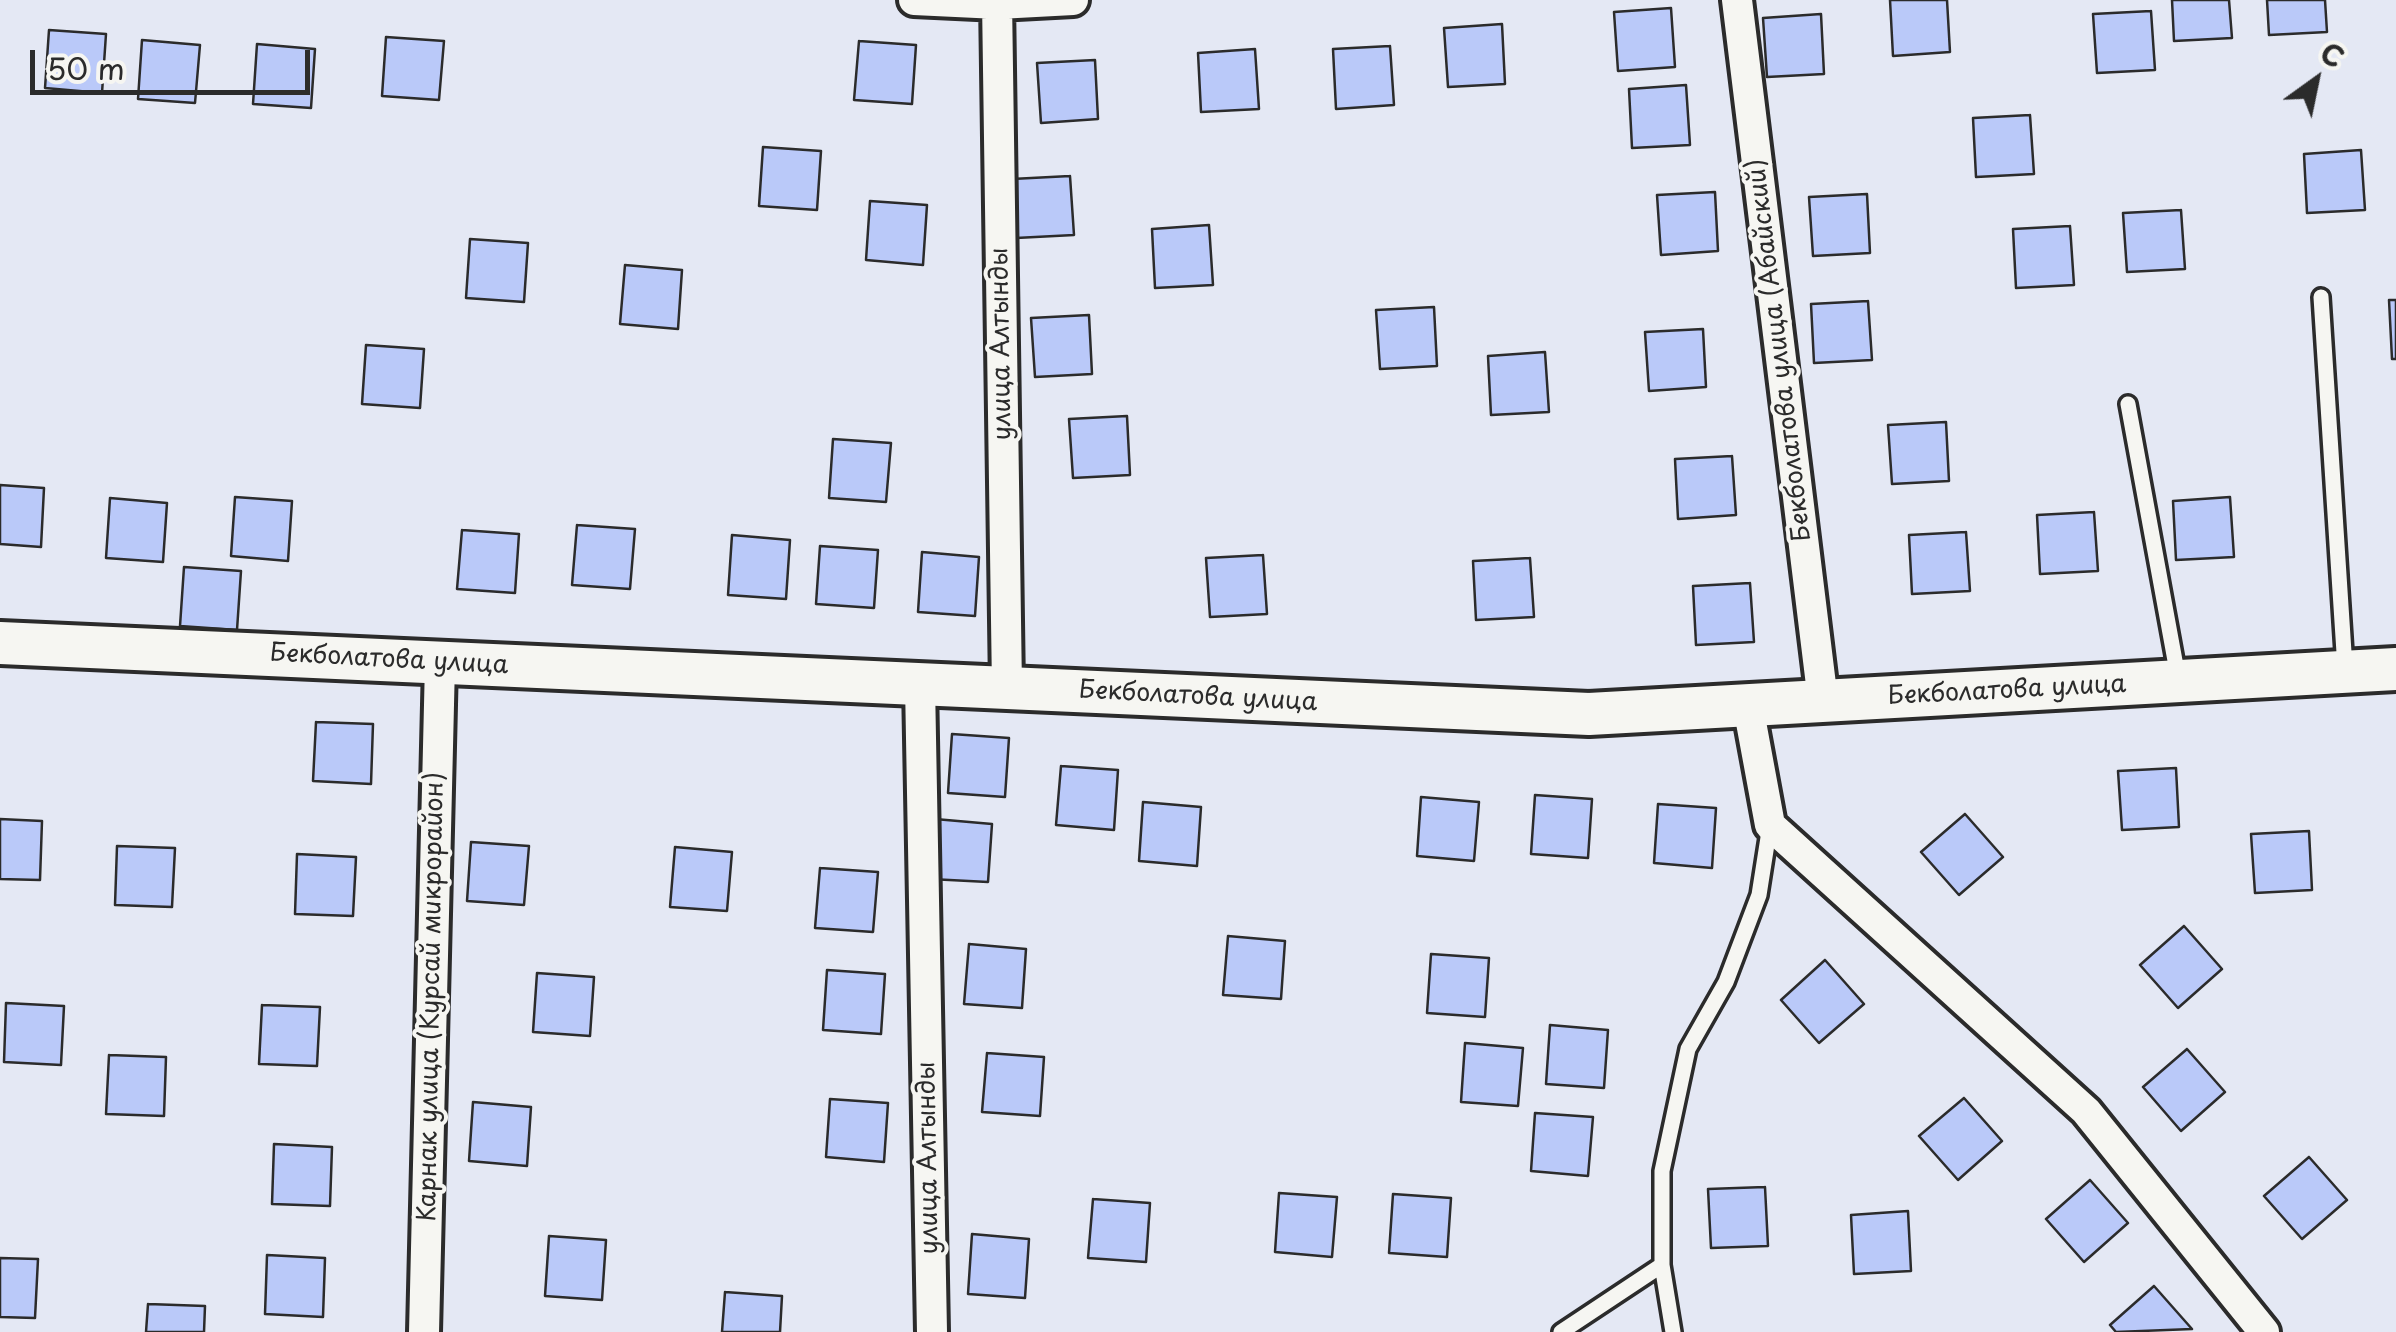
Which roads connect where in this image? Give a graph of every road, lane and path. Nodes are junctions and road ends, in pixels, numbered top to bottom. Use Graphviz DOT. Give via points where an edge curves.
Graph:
graph roads {
  1 [pos="914,0"];
  2 [pos="1073,0"];
  3 [pos="1737,0"];
  4 [pos="997,2"];
  5 [pos="2321,297"];
  6 [pos="2128,404"];
  7 [pos="0,643"];
  8 [pos="440,662"];
  9 [pos="2396,669"];
  10 [pos="2345,672"];
  11 [pos="2178,681"];
  12 [pos="920,684"];
  13 [pos="1007,688"];
  14 [pos="1823,701"];
  15 [pos="1748,706"];
  16 [pos="1770,825"];
  17 [pos="1662,1265"];
  18 [pos="424,1332"];
  19 [pos="932,1332"];
  20 [pos="1561,1332"];
  21 [pos="1673,1332"];
  22 [pos="2264,1332"];
  1 -- 4 [label="street"];
  2 -- 4 [label="street"];
  3 -- 14 [label="street, Бекболатова улица (Абайский)"];
  4 -- 13 [label="street, улица Алтынды"];
  5 -- 10 [label="lane"];
  6 -- 11 [label="lane"];
  7 -- 8 [label="street, Бекболатова улица"];
  8 -- 12 [label="street, Бекболатова улица"];
  8 -- 18 [label="street, Карнак улица (Курсай микрорайон)"];
  9 -- 10 [label="street, Бекболатова улица"];
  10 -- 11 [label="street, Бекболатова улица"];
  11 -- 14 [label="street, Бекболатова улица"];
  12 -- 13 [label="street, Бекболатова улица"];
  12 -- 19 [label="street, улица Алтынды"];
  13 -- 15 [label="street, Бекболатова улица" via="1589,714"];
  14 -- 15 [label="street, Бекболатова улица"];
  15 -- 16 [label="street"];
  16 -- 17 [label="lane" via="1759,895 1726,982 1688,1048 1662,1171"];
  16 -- 22 [label="street" via="2086,1111"];
  17 -- 20 [label="lane"];
  17 -- 21 [label="lane"];
}
